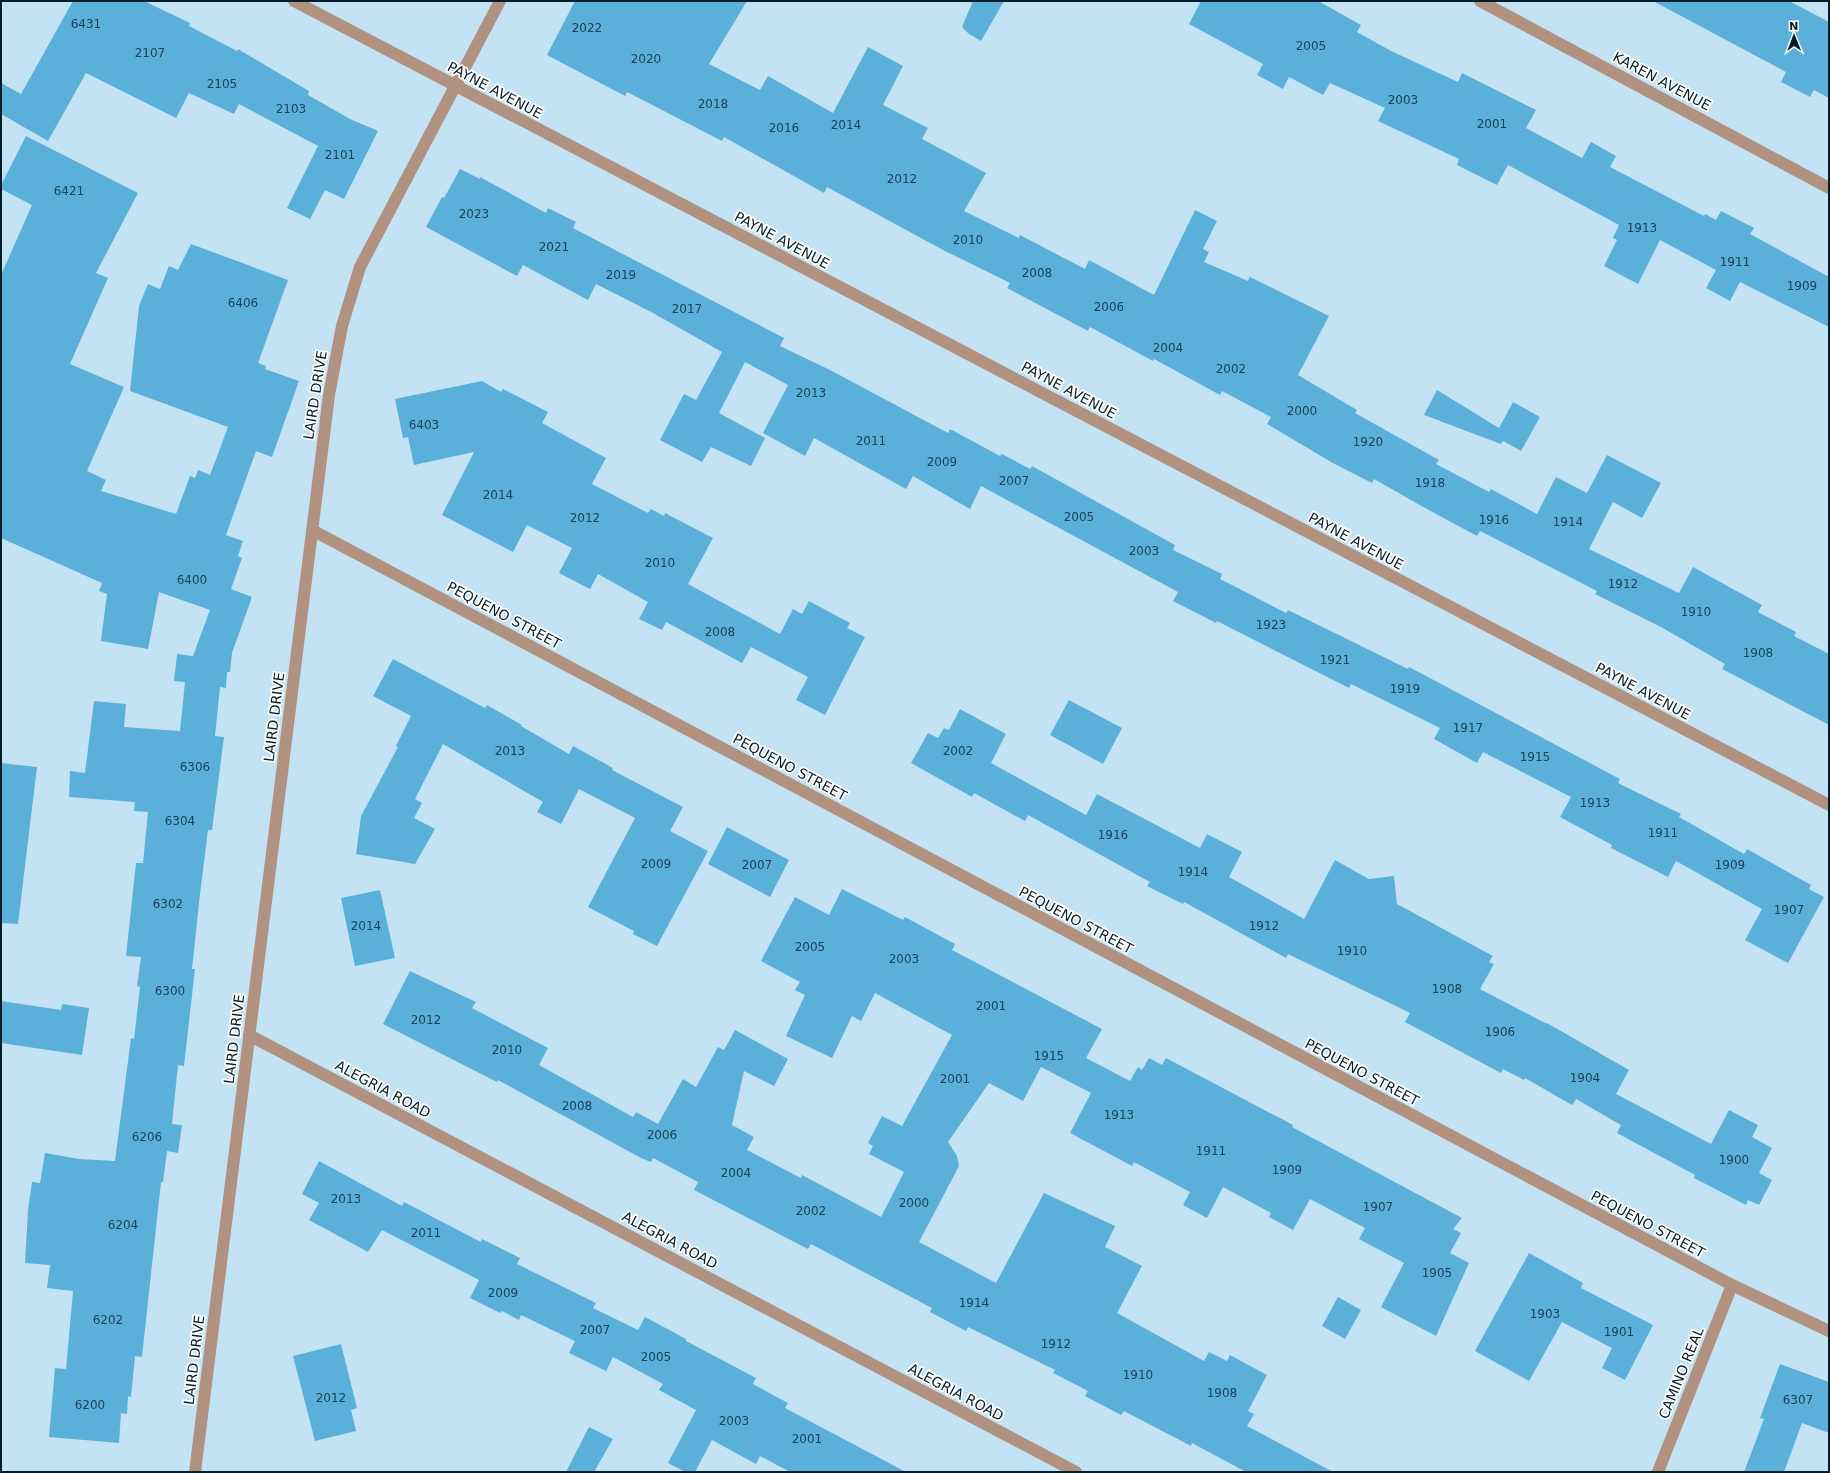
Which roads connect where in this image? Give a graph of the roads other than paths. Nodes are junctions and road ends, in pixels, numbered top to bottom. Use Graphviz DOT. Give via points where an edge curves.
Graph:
graph roads {
  1 [pos="294,1"];
  2 [pos="500,1"];
  3 [pos="1480,1"];
  4 [pos="455,86"];
  5 [pos="1829,188"];
  6 [pos="312,530"];
  7 [pos="1829,806"];
  8 [pos="249,1035"];
  9 [pos="1732,1285"];
  10 [pos="1829,1331"];
  11 [pos="195,1472"];
  12 [pos="1076,1472"];
  13 [pos="1658,1472"];
  1 -- 4 [label="street, PAYNE AVENUE"];
  2 -- 4 [label="street, LAIRD DRIVE"];
  3 -- 5 [label="street, KAREN AVENUE"];
  4 -- 6 [label="street, LAIRD DRIVE" via="360,267 342,326 329,395"];
  4 -- 7 [label="street, PAYNE AVENUE"];
  6 -- 8 [label="street, LAIRD DRIVE"];
  6 -- 9 [label="street, PEQUENO STREET"];
  8 -- 11 [label="street, LAIRD DRIVE"];
  8 -- 12 [label="street, ALEGRIA ROAD"];
  9 -- 10 [label="street, PEQUENO STREET"];
  9 -- 13 [label="street, CAMINO REAL"];
}
